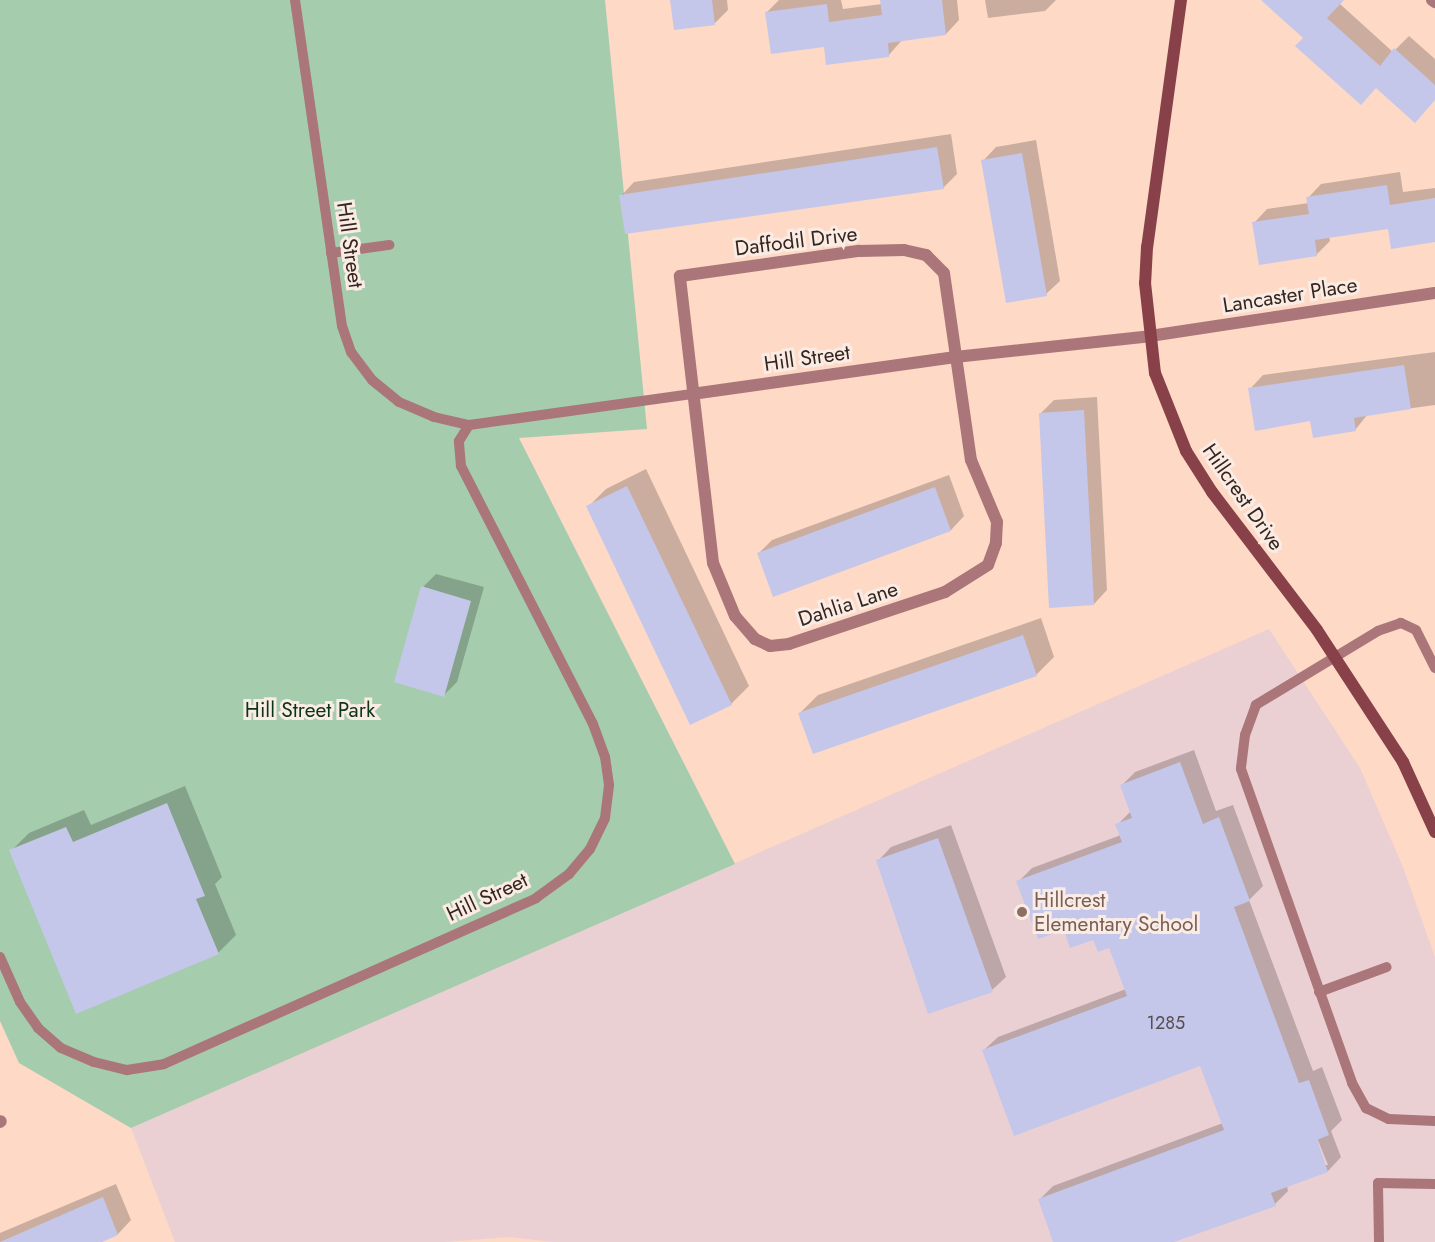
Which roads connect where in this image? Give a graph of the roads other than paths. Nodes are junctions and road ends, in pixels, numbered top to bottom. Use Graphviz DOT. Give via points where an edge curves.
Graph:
graph roads {
  1 [pos="296,0"];
  2 [pos="1181,0"];
  3 [pos="389,245"];
  4 [pos="331,253"];
  5 [pos="1435,293"];
  6 [pos="1150,336"];
  7 [pos="955,357"];
  8 [pos="692,394"];
  9 [pos="469,425"];
  10 [pos="1333,655"];
  11 [pos="1435,668"];
  12 [pos="1435,832"];
  13 [pos="0,957"];
  14 [pos="1387,967"];
  15 [pos="1319,992"];
  16 [pos="1435,1120"];
  17 [pos="1435,1184"];
  18 [pos="1379,1242"];
  1 -- 4 [label="lane, Hill Street"];
  2 -- 6 [label="street, Hillcrest Drive" via="1147,246 1145,283"];
  3 -- 4 [label="lane"];
  4 -- 9 [label="lane, Hill Street" via="342,326 351,352 372,380 399,402 434,417"];
  5 -- 6 [label="street, Lancaster Place"];
  6 -- 7 [label="street, Hill Street"];
  6 -- 10 [label="street, Hillcrest Drive" via="1155,374 1186,451"];
  7 -- 8 [label="street, Hill Street"];
  7 -- 8 [label="street, Daffodil Drive" via="944,273 927,255 904,250 859,251 691,274 680,276"];
  7 -- 8 [label="street, Dahlia Lane" via="971,460 997,522 996,543 988,565 967,582 945,592 789,644 770,646 755,639 735,616 721,590 713,563"];
  8 -- 9 [label="lane, Hill Street"];
  9 -- 13 [label="lane, Hill Street" via="459,441 461,466 593,724 605,757 609,784 605,818 590,849 568,874 536,898 252,1025 164,1064 127,1070 61,1048 38,1028 20,1002"];
  10 -- 11 [label="lane" via="1401,623 1416,630"];
  10 -- 12 [label="street, Hillcrest Drive" via="1403,762"];
  10 -- 15 [label="lane" via="1256,705 1245,735 1241,769"];
  14 -- 15 [label="lane"];
  15 -- 16 [label="lane" via="1352,1083 1366,1108 1389,1119"];
  17 -- 18 [label="lane" via="1378,1183"];
}
